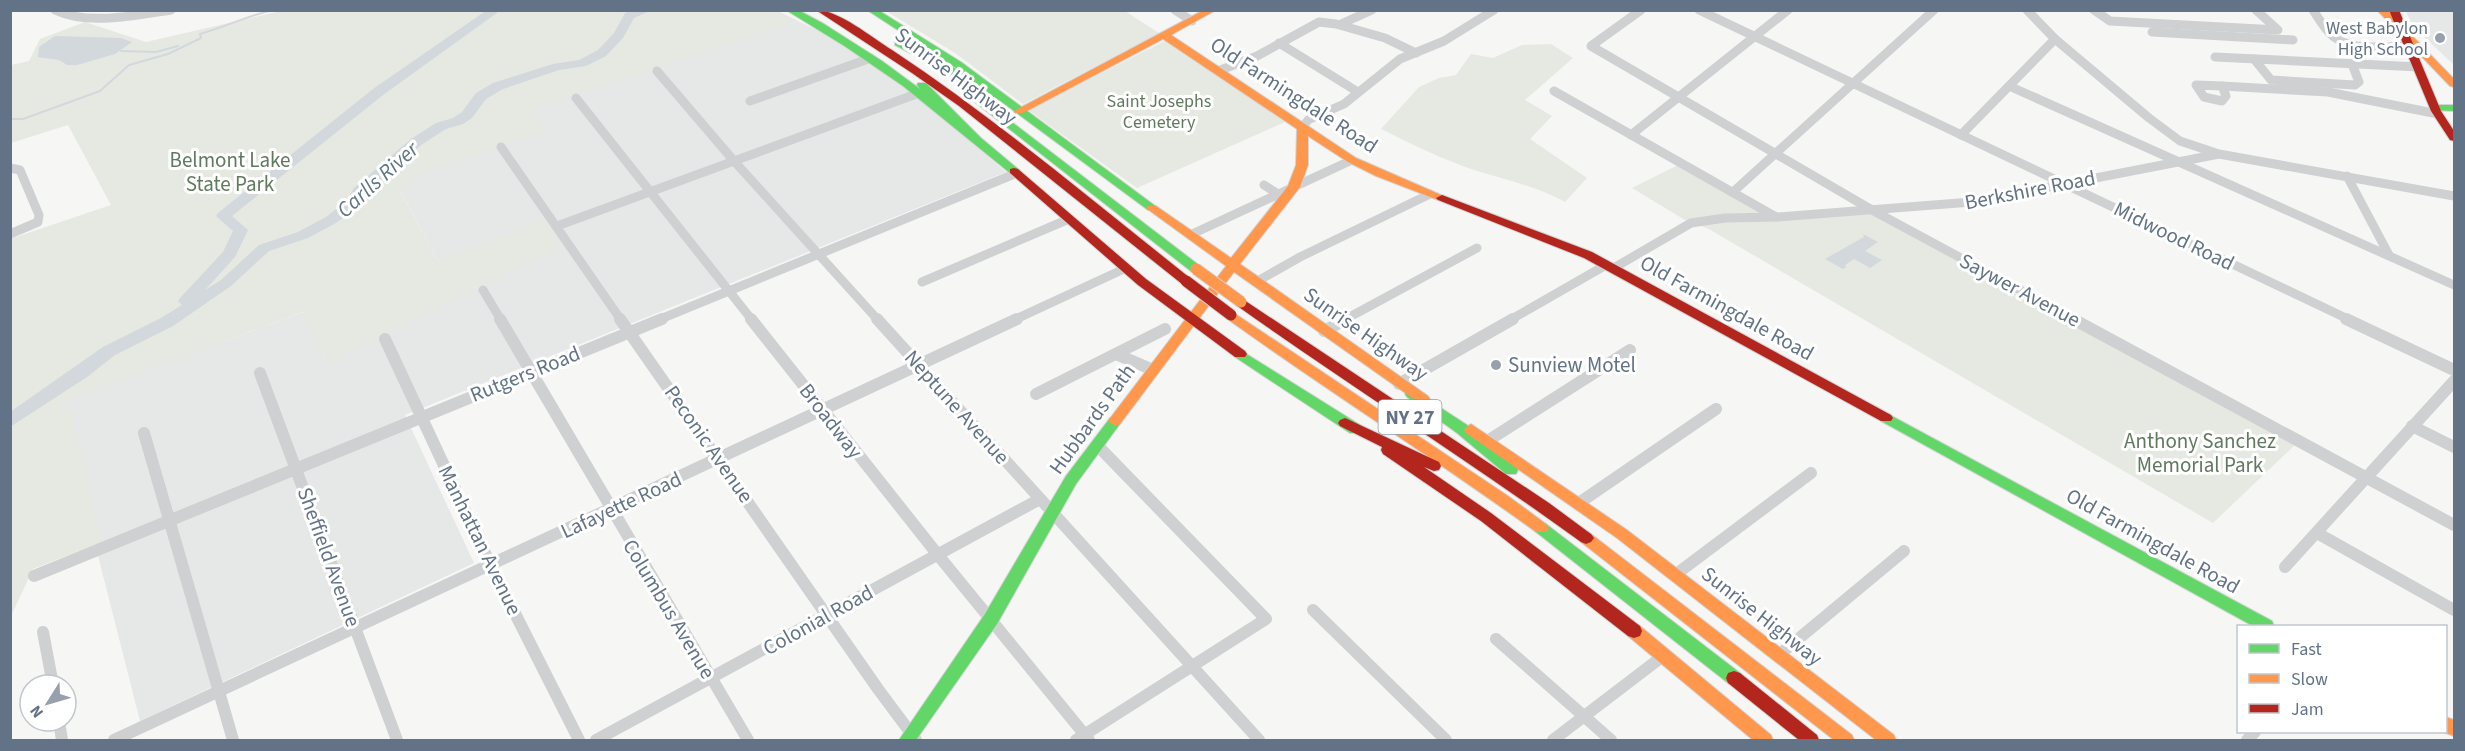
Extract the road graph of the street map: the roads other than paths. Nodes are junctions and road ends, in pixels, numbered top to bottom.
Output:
1 (54, 10) edge
2 (108, 10) edge
3 (171, 10) edge
4 (790, 10) edge
5 (820, 10) edge
6 (843, 10) edge
7 (872, 10) edge
8 (1175, 10) edge
9 (1212, 10) edge
10 (1372, 10) edge
11 (1494, 10) edge
12 (1641, 10) edge
13 (1699, 10) edge
14 (1788, 10) edge
15 (1934, 10) edge
16 (2026, 10) edge
17 (2094, 10) edge
18 (2256, 10) edge
19 (2313, 10) edge
20 (2381, 10) edge
21 (2394, 10) edge
22 (91, 16) junction
23 (1191, 21) junction
24 (1341, 24) junction
25 (2152, 32) dead end
26 (1165, 36) junction
27 (1754, 37) junction
28 (2055, 39) junction
29 (2408, 39) junction
30 (2293, 40) dead end
31 (899, 42) junction
32 (1279, 43) junction
33 (881, 45) junction
34 (1416, 53) junction
35 (2215, 57) dead end
36 (871, 58) junction
37 (2254, 59) junction
38 (2352, 64) junction
39 (2419, 67) junction
40 (657, 71) dead end
41 (1218, 71) junction
42 (2454, 72) edge
43 (1853, 84) junction
44 (2454, 84) edge
45 (2009, 86) junction
46 (2222, 86) dead end
47 (1554, 91) dead end
48 (1358, 92) junction
49 (919, 93) junction
50 (1000, 97) junction
51 (576, 98) dead end
52 (1679, 98) junction
53 (750, 101) dead end
54 (2454, 108) edge
55 (1019, 111) junction
56 (2437, 111) junction
57 (1303, 127) junction
58 (2119, 134) junction
59 (1632, 135) junction
60 (1961, 135) junction
61 (976, 138) junction
62 (2454, 138) edge
63 (2108, 141) dead end
64 (2180, 141) junction
65 (501, 147) dead end
66 (1774, 154) junction
67 (2219, 154) junction
68 (1352, 160) junction
69 (734, 161) junction
70 (2178, 161) junction
71 (10, 168) edge
72 (1017, 172) junction
73 (2347, 176) junction
74 (2064, 183) junction
75 (1264, 185) dead end
76 (1294, 187) junction
77 (650, 192) junction
78 (1733, 192) junction
79 (1278, 194) junction
80 (1430, 194) junction
81 (2454, 196) edge
82 (1873, 211) junction
83 (1777, 217) junction
84 (1069, 219) junction
85 (556, 226) junction
86 (10, 234) edge
87 (1190, 235) junction
88 (1477, 248) dead end
89 (819, 253) junction
90 (2389, 255) junction
91 (1233, 265) junction
92 (1609, 267) junction
93 (1126, 268) junction
94 (922, 282) dead end
95 (1256, 282) junction
96 (2454, 285) edge
97 (483, 290) dead end
98 (730, 290) junction
99 (1191, 319) junction
100 (1165, 329) dead end
101 (631, 331) junction
102 (1324, 331) junction
103 (384, 339) dead end
104 (1630, 350) dead end
105 (1116, 354) junction
106 (920, 366) junction
107 (1153, 370) junction
108 (2454, 370) edge
109 (530, 372) junction
110 (260, 373) dead end
111 (2454, 381) edge
112 (1399, 384) junction
113 (1036, 394) dead end
114 (1413, 394) junction
115 (1716, 409) dead end
116 (822, 411) junction
117 (421, 417) junction
118 (1345, 423) junction
119 (2412, 426) junction
120 (144, 433) dead end
121 (1489, 440) junction
122 (1097, 446) junction
123 (2454, 447) edge
124 (719, 459) junction
125 (296, 468) junction
126 (1811, 472) dead end
127 (2366, 478) junction
128 (1040, 499) junction
129 (1579, 502) junction
130 (611, 510) junction
131 (1052, 513) junction
132 (170, 520) junction
133 (2454, 525) edge
134 (1579, 533) junction
135 (2317, 533) junction
136 (1550, 534) junction
137 (1904, 551) dead end
138 (938, 555) junction
139 (491, 566) junction
140 (2285, 567) dead end
141 (1675, 575) junction
142 (34, 576) dead end
143 (1313, 610) dead end
144 (2454, 610) edge
145 (827, 615) junction
146 (991, 619) junction
147 (2262, 625) edge
148 (354, 629) junction
149 (43, 632) dead end
150 (1496, 639) dead end
151 (1663, 656) junction
152 (1779, 656) junction
153 (1191, 666) junction
154 (51, 673) edge
155 (1730, 675) junction
156 (711, 678) junction
157 (219, 692) junction
158 (1784, 692) junction
159 (1584, 716) junction
160 (912, 738) edge
161 (1083, 739) edge
162 (114, 741) edge
163 (233, 741) edge
164 (397, 741) edge
165 (579, 741) edge
166 (596, 741) edge
167 (748, 741) edge
168 (1259, 741) edge
169 (1446, 741) edge
170 (1553, 741) edge
171 (1611, 741) edge
172 (1765, 741) edge
173 (1798, 741) edge
174 (1811, 741) edge
175 (1846, 741) edge
176 (1857, 741) edge
177 (1888, 741) edge

1 - 22 street
2 - 22 street
3 - 22 street
4 - 36 main road
5 - 33 main road, Sunrise Highway / NY 27
6 - 31 main road, Sunrise Highway / NY 27
7 - 50 main road, Sunrise Highway
8 - 23 street
9 - 23 main road
10 - 24 street
11 - 34 street
12 - 52 street, Saywer Avenue
13 - 27 street, Midwood Road
14 - 27 street
15 - 43 street
16 - 28 street
17 - 18 street
19 - 29 street
20 - 29 main road
21 - 29 main road
23 - 26 main road
24 - 32 street
24 - 34 street
25 - 30 street
26 - 41 main road, Old Farmingdale Road
26 - 55 main road
27 - 43 street, Midwood Road
27 - 52 street
28 - 45 street
28 - 64 street
29 - 39 main road
29 - 42 main road
29 - 44 main road
31 - 50 main road
31 - 134 main road, Sunrise Highway / NY 27, bridge
32 - 41 street
32 - 48 street
33 - 61 main road
33 - 136 main road, Sunrise Highway / NY 27, bridge
34 - 48 street
35 - 37 street
36 - 49 main road
36 - 53 street
37 - 38 street
37 - 38 street
38 - 39 street
39 - 56 main road
40 - 69 street, Neptune Avenue
41 - 57 main road, Old Farmingdale Road
43 - 60 street, Midwood Road
43 - 66 street
45 - 58 street
45 - 60 street
46 - 56 street
47 - 59 street
48 - 57 street
49 - 61 main road
49 - 69 street
50 - 55 main road, Sunrise Highway
51 - 77 street, Broadway
52 - 59 street
52 - 66 street, Saywer Avenue
54 - 56 main road
55 - 87 main road, Sunrise Highway
56 - 62 main road
57 - 68 main road, Old Farmingdale Road
57 - 76 main road, Hubbards Path
58 - 63 street
58 - 70 street
59 - 78 street
60 - 74 street, Midwood Road
61 - 72 main road, Sunrise Highway
64 - 67 street
64 - 70 street
65 - 85 street, Peconic Avenue
66 - 78 street
66 - 82 street, Saywer Avenue
67 - 70 street, Berkshire Road
67 - 73 street, Berkshire Road
68 - 76 street
68 - 80 main road, Old Farmingdale Road
69 - 77 street
69 - 89 street, Neptune Avenue
70 - 74 street, Berkshire Road
70 - 90 street
71 - 86 street
72 - 84 main road, Sunrise Highway
72 - 89 street, Rutgers Road
73 - 81 street, Berkshire Road
73 - 90 street
74 - 82 street, Berkshire Road
74 - 108 street, Midwood Road
75 - 79 street
76 - 79 street
76 - 91 main road, Hubbards Path
77 - 85 street
77 - 98 street, Broadway
78 - 83 street
79 - 87 street
80 - 92 main road, Old Farmingdale Road
80 - 95 street
82 - 83 street, Berkshire Road
82 - 127 street, Saywer Avenue
83 - 92 street, Berkshire Road
84 - 93 main road, Sunrise Highway
84 - 94 street
85 - 101 street, Peconic Avenue
87 - 91 main road, Sunrise Highway
88 - 102 street
89 - 98 street, Rutgers Road
89 - 106 street, Neptune Avenue
90 - 96 street
91 - 95 main road, Sunrise Highway
91 - 99 main road, Hubbards Path
92 - 112 street, Berkshire Road
92 - 147 main road, Old Farmingdale Road
93 - 99 main road, Sunrise Highway
93 - 106 street, Lafayette Road
95 - 102 main road, Sunrise Highway
97 - 109 street, Columbus Avenue
98 - 101 street, Rutgers Road
98 - 116 street, Broadway
99 - 107 main road, Hubbards Path
99 - 118 main road, Sunrise Highway
100 - 105 street
101 - 109 street, Rutgers Road
101 - 124 street, Peconic Avenue
102 - 112 main road, Sunrise Highway
103 - 117 street, Manhattan Avenue
104 - 121 street
105 - 107 street
105 - 113 street
106 - 116 street, Lafayette Road
106 - 128 street, Neptune Avenue
107 - 122 main road, Hubbards Path
109 - 117 street, Rutgers Road
109 - 130 street, Columbus Avenue
110 - 125 street, Sheffield Avenue
111 - 119 street
112 - 114 main road, Sunrise Highway
114 - 121 main road, Sunrise Highway
114 - 134 main road
115 - 129 street
116 - 124 street, Lafayette Road
116 - 138 street, Broadway
117 - 125 street, Rutgers Road
117 - 139 street, Manhattan Avenue
118 - 136 main road
118 - 151 main road, Sunrise Highway
119 - 123 street
119 - 127 street
120 - 132 street
121 - 129 main road, Sunrise Highway
122 - 131 main road, Hubbards Path
122 - 153 street
124 - 130 street, Lafayette Road
124 - 145 street, Peconic Avenue
125 - 132 street, Rutgers Road
125 - 148 street, Sheffield Avenue
126 - 141 street
127 - 133 street, Saywer Avenue
127 - 135 street
128 - 131 street, Neptune Avenue
128 - 138 street, Colonial Road
129 - 141 main road, Sunrise Highway
130 - 139 street, Lafayette Road
130 - 156 street, Columbus Avenue
131 - 146 main road, Hubbards Path
131 - 153 street, Neptune Avenue
132 - 142 street, Rutgers Road
132 - 157 street
134 - 158 main road, Sunrise Highway / NY 27
135 - 140 street
135 - 144 street
136 - 155 main road, Sunrise Highway / NY 27
137 - 152 street
138 - 145 street, Colonial Road
138 - 146 street, Broadway
139 - 148 street, Lafayette Road
139 - 165 street, Manhattan Avenue
141 - 152 main road, Sunrise Highway
143 - 169 street
145 - 156 street, Colonial Road
145 - 160 street, Peconic Avenue
146 - 160 main road, Hubbards Path
146 - 161 street, Broadway
148 - 157 street, Lafayette Road
148 - 164 street, Sheffield Avenue
149 - 154 street
150 - 159 street
151 - 159 street
151 - 172 main road, Sunrise Highway
152 - 177 main road, Sunrise Highway
153 - 161 street
153 - 168 street, Neptune Avenue
155 - 173 main road
155 - 174 main road, Sunrise Highway / NY 27
156 - 166 street, Colonial Road
156 - 167 street, Columbus Avenue
157 - 162 street, Lafayette Road
157 - 163 street
158 - 175 main road, Sunrise Highway / NY 27
158 - 176 main road
159 - 170 street
159 - 171 street

